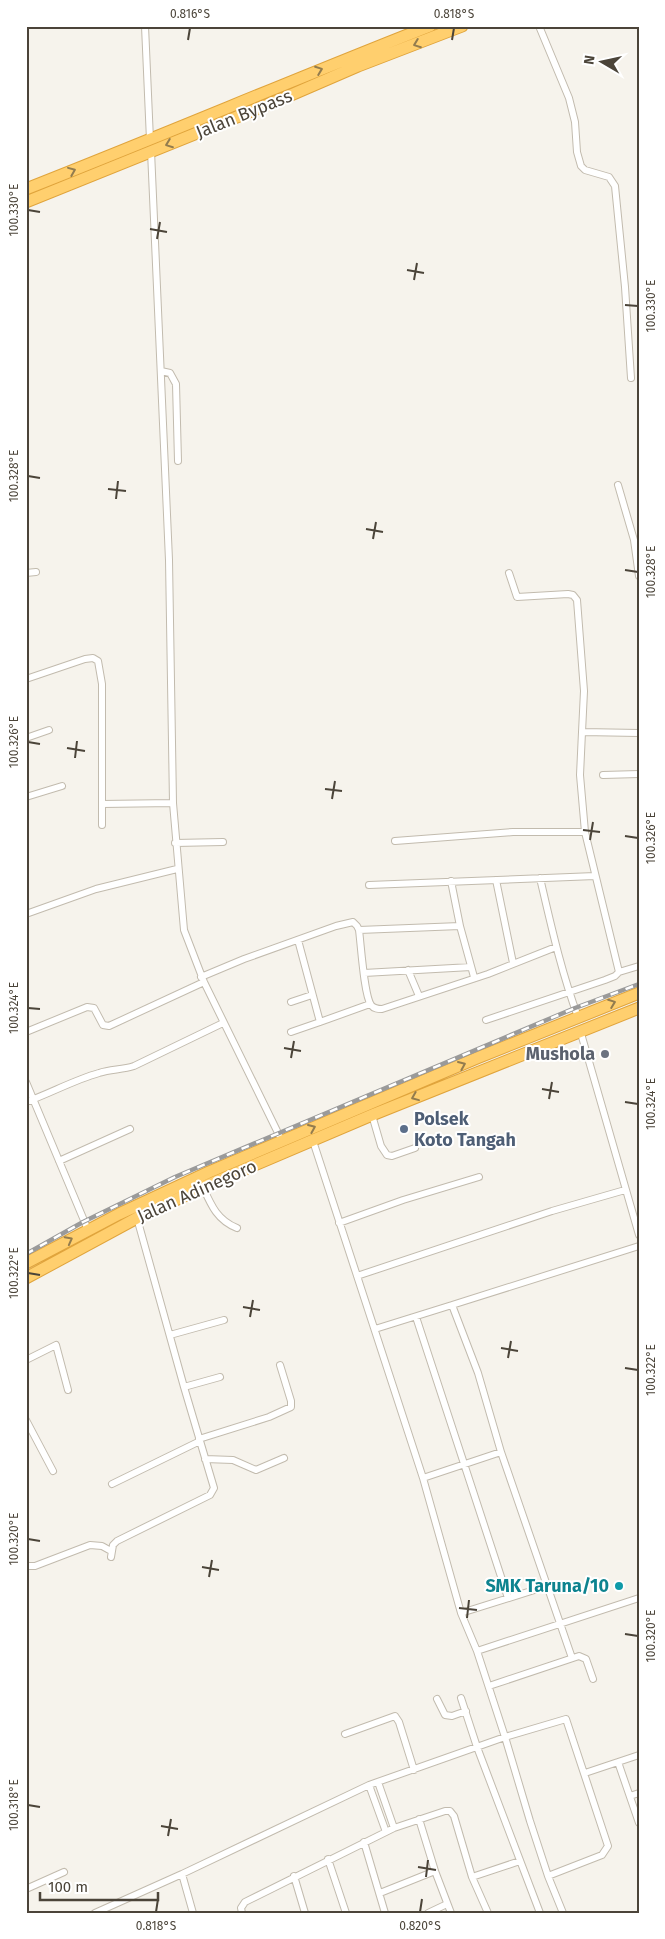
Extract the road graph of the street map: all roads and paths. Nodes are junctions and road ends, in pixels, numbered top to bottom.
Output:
1 (145, 26) edge
2 (430, 26) edge
3 (462, 26) edge
4 (539, 26) edge
5 (448, 29) edge
6 (150, 146) junction
7 (26, 190) edge
8 (26, 202) edge
9 (161, 371) junction
10 (631, 378) dead end
11 (178, 461) dead end
12 (618, 485) dead end
13 (36, 572) dead end
14 (26, 573) edge
15 (509, 573) dead end
16 (639, 576) edge
17 (26, 679) edge
18 (49, 730) dead end
19 (582, 732) junction
20 (639, 733) edge
21 (26, 738) edge
22 (639, 774) edge
23 (602, 775) dead end
24 (62, 786) dead end
25 (26, 797) edge
26 (172, 803) junction
27 (102, 804) junction
28 (102, 825) dead end
29 (585, 832) junction
30 (395, 841) dead end
31 (224, 842) dead end
32 (176, 843) junction
33 (177, 869) junction
34 (595, 876) junction
35 (540, 878) junction
36 (496, 880) junction
37 (451, 882) junction
38 (369, 885) dead end
39 (26, 914) edge
40 (460, 926) junction
41 (359, 930) junction
42 (298, 940) junction
43 (556, 947) junction
44 (514, 963) junction
45 (639, 966) edge
46 (471, 967) junction
47 (408, 970) junction
48 (619, 972) junction
49 (364, 973) junction
50 (474, 977) junction
51 (203, 979) junction
52 (568, 991) junction
53 (639, 993) edge
54 (312, 995) junction
55 (419, 996) junction
56 (291, 1002) dead end
57 (370, 1004) junction
58 (639, 1008) edge
59 (578, 1016) junction
60 (486, 1020) dead end
61 (320, 1022) junction
62 (223, 1023) junction
63 (580, 1030) junction
64 (26, 1032) edge
65 (291, 1032) dead end
66 (26, 1082) edge
67 (30, 1101) edge
68 (372, 1115) junction
69 (130, 1129) dead end
70 (282, 1141) junction
71 (313, 1142) junction
72 (416, 1148) dead end
73 (59, 1161) junction
74 (479, 1177) dead end
75 (203, 1187) junction
76 (625, 1190) junction
77 (137, 1218) junction
78 (340, 1223) junction
79 (237, 1228) dead end
80 (88, 1230) junction
81 (639, 1235) edge
82 (639, 1246) edge
83 (26, 1263) edge
84 (357, 1276) junction
85 (26, 1278) edge
86 (452, 1306) junction
87 (416, 1318) junction
88 (224, 1320) dead end
89 (375, 1329) junction
90 (170, 1335) junction
91 (26, 1360) edge
92 (280, 1365) dead end
93 (220, 1377) dead end
94 (184, 1387) junction
95 (68, 1390) dead end
96 (26, 1420) edge
97 (199, 1440) junction
98 (501, 1452) junction
99 (284, 1458) dead end
100 (205, 1459) junction
101 (464, 1464) junction
102 (53, 1471) dead end
103 (423, 1478) junction
104 (112, 1484) dead end
105 (26, 1566) edge
106 (547, 1586) junction
107 (508, 1598) junction
108 (639, 1598) edge
109 (461, 1613) junction
110 (560, 1622) junction
111 (477, 1651) junction
112 (572, 1658) junction
113 (593, 1679) dead end
114 (489, 1686) junction
115 (461, 1698) dead end
116 (437, 1699) dead end
117 (466, 1711) junction
118 (345, 1734) dead end
119 (505, 1737) junction
120 (478, 1746) junction
121 (639, 1755) edge
122 (618, 1762) junction
123 (414, 1770) junction
124 (584, 1774) junction
125 (378, 1782) junction
126 (369, 1785) junction
127 (639, 1793) edge
128 (630, 1796) junction
129 (419, 1819) junction
130 (639, 1823) edge
131 (394, 1828) junction
132 (386, 1832) junction
133 (364, 1842) junction
134 (328, 1860) junction
135 (520, 1861) junction
136 (435, 1871) junction
137 (64, 1872) dead end
138 (182, 1874) junction
139 (294, 1876) junction
140 (548, 1876) junction
141 (472, 1877) junction
142 (26, 1889) edge
143 (380, 1894) junction
144 (447, 1904) junction
145 (96, 1913) edge
146 (194, 1913) edge
147 (242, 1913) edge
148 (305, 1913) edge
149 (346, 1913) edge
150 (385, 1913) edge
151 (428, 1913) edge
152 (451, 1913) edge
153 (488, 1913) edge
154 (540, 1913) edge
155 (563, 1913) edge

1 - 6 street
6 -> 2 highway, Jalan Bypass
3 - 5 highway, Jalan Bypass
4 - 10 street
5 -> 6 highway, Jalan Bypass
7 -> 6 highway, Jalan Bypass
6 - 8 highway, Jalan Bypass
6 - 9 street
9 - 11 street
9 - 26 street
12 - 16 street
13 - 14 street
15 - 19 street
17 - 27 street
18 - 21 street
19 - 20 street
19 - 29 street
22 - 23 street
24 - 25 street
26 - 27 street
26 - 32 street
27 - 28 street
29 - 30 street
29 - 34 street
31 - 32 street
32 - 33 street
33 - 39 street
33 - 51 street
34 - 35 street
34 - 48 street
35 - 36 street
35 - 43 street
36 - 37 street
36 - 44 street
37 - 38 street
37 - 40 street
40 - 41 street
40 - 46 street
41 - 42 street
41 - 49 street
42 - 51 street
42 - 54 street
43 - 44 street
43 - 52 street
44 - 50 street
45 - 48 street
46 - 47 street
46 - 50 street
47 - 49 street
47 - 55 street
48 - 52 street
49 - 57 street
50 - 55 street
51 - 62 street
51 - 64 street
52 - 59 street
52 - 60 street
59 -> 53 highway
54 - 56 street
54 - 61 street
55 - 57 street
57 - 61 street
58 - 63 highway, Jalan Adinegoro
70 -> 59 highway
61 - 65 street
62 - 67 street
62 - 70 street
63 -> 68 highway, Jalan Adinegoro
63 - 76 street
66 - 67 street
67 - 73 street
68 - 71 highway, Jalan Adinegoro
68 - 72 street
69 - 73 street
70 - 80 highway
71 - 75 highway, Jalan Adinegoro
71 - 78 street
73 - 80 street
74 - 78 street
75 - 77 highway, Jalan Adinegoro
75 - 79 street
76 - 81 street
76 - 84 street
77 - 85 highway, Jalan Adinegoro
77 - 90 street
78 - 84 street
83 -> 80 highway
82 - 86 street
84 - 89 street
86 - 87 street
86 - 98 street
87 - 89 street
87 - 101 street
88 - 90 street
89 - 103 street
90 - 94 street
91 - 95 street
92 - 97 street
93 - 94 street
94 - 97 street
96 - 102 street
97 - 100 street
97 - 104 street
98 - 101 street
98 - 106 street
99 - 100 street
100 - 105 street
101 - 103 street
101 - 107 street
103 - 109 street
106 - 107 street
106 - 110 street
107 - 109 street
108 - 110 street
109 - 111 street
110 - 111 street
110 - 112 street
111 - 114 street
112 - 113 street
112 - 114 street
114 - 119 street
115 - 117 street
116 - 117 street
117 - 120 street
118 - 123 street
119 - 120 street
119 - 124 street
119 - 140 street
120 - 123 street
120 - 135 street
121 - 122 street
122 - 124 street
122 - 128 street
123 - 125 street
124 - 140 street
125 - 126 street
125 - 131 street
126 - 132 street
126 - 138 street
127 - 128 street
128 - 130 street
129 - 131 street
129 - 136 street
129 - 141 street
131 - 132 street
132 - 133 street
133 - 134 street
133 - 143 street
134 - 139 street
134 - 149 street
135 - 141 street
135 - 154 street
136 - 143 street
136 - 144 street
137 - 142 street
138 - 145 street
138 - 146 street
139 - 147 street
139 - 148 street
140 - 155 street
141 - 153 street
143 - 150 street
144 - 151 street
144 - 152 street

